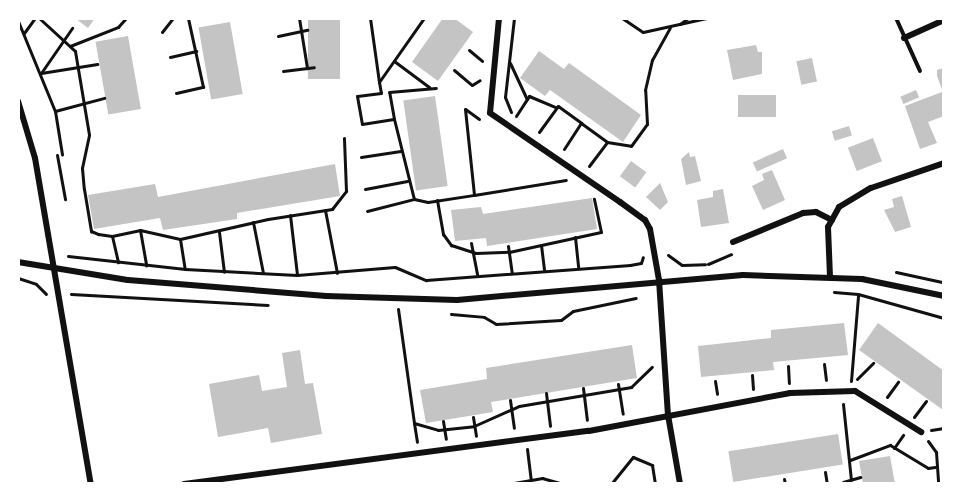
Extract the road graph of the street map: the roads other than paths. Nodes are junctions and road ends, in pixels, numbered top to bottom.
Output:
1 (499, 18) edge
2 (896, 18) edge
3 (944, 20) edge
4 (904, 38) junction
5 (920, 71) dead end
6 (18, 101) edge
7 (944, 163) edge
8 (832, 220) junction
9 (733, 242) dead end
10 (18, 262) edge
11 (53, 267) junction
12 (830, 277) junction
13 (659, 280) junction
14 (944, 296) edge
15 (668, 415) junction
16 (921, 432) road end
17 (91, 484) edge
18 (184, 484) edge
19 (680, 484) edge

1 - 13 street
2 - 4 lane
3 - 4 street
4 - 5 lane
6 - 11 street
7 - 8 street
8 - 9 street
8 - 12 street
10 - 11 street
11 - 13 street
11 - 17 street
12 - 13 street
12 - 14 street
13 - 15 street
15 - 16 street
15 - 18 street
15 - 19 street

